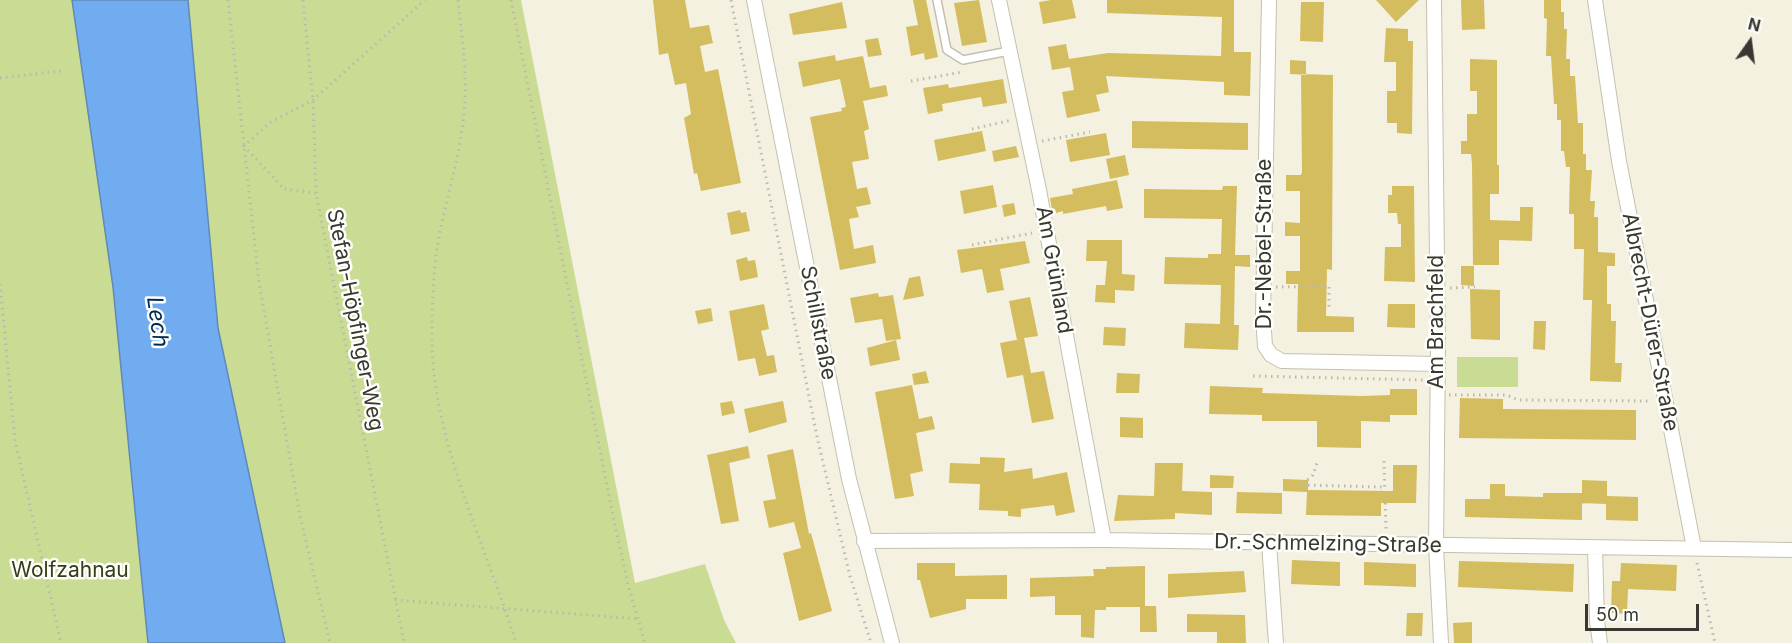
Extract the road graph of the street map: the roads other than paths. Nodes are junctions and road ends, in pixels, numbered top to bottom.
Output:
1 (754, 0) edge
2 (937, 0) edge
3 (999, 0) edge
4 (1269, 0) edge
5 (1434, 0) edge
6 (1595, 0) edge
7 (1009, 51) junction
8 (1438, 364) junction
9 (1104, 540) junction
10 (864, 541) junction
11 (1269, 543) junction
12 (1436, 546) junction
13 (1595, 548) junction
14 (1694, 548) junction
15 (1792, 550) edge
16 (892, 643) edge
17 (1275, 643) edge
18 (1441, 643) edge
19 (1600, 643) edge

1 - 10 street, Schillstraße
2 - 7 lane
3 - 7 street, Am Grünland
4 - 8 street, Dr.-Nebel-Straße
5 - 8 street, Am Brachfeld
6 - 14 street, Albrecht-Dürer-Straße
7 - 9 street, Am Grünland
8 - 12 street, Am Brachfeld
9 - 10 street, Dr.-Schmelzing-Straße
9 - 11 street, Dr.-Schmelzing-Straße
10 - 16 street, Schillstraße
11 - 12 street, Dr.-Schmelzing-Straße
11 - 17 street
12 - 13 street, Dr.-Schmelzing-Straße
12 - 18 street, Am Brachfeld
13 - 14 street, Dr.-Schmelzing-Straße
13 - 19 street
14 - 15 street, Dr.-Schmelzing-Straße

